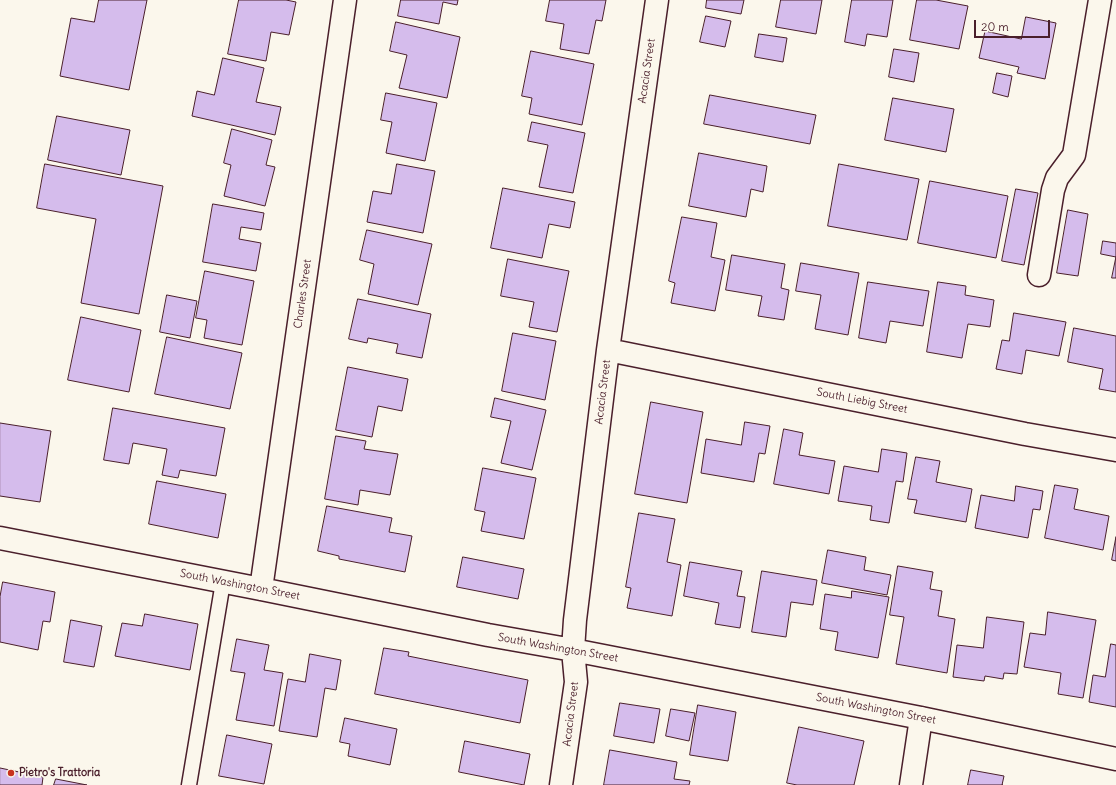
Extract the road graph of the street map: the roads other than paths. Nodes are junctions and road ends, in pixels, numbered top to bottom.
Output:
1 (345, 0) edge
2 (657, 0) edge
3 (1100, 0) edge
4 (1039, 275) dead end
5 (608, 350) junction
6 (1116, 450) edge
7 (0, 538) edge
8 (223, 582) junction
9 (261, 589) junction
10 (573, 650) junction
11 (921, 718) junction
12 (1116, 759) edge
13 (189, 785) edge
14 (561, 785) edge
15 (911, 785) edge

1 - 9 street, Charles Street
2 - 5 street, Acacia Street
3 - 4 street
5 - 6 street, South Liebig Street
5 - 10 street, Acacia Street
7 - 8 street, South Washington Street
8 - 9 street, South Washington Street
8 - 13 lane
9 - 10 street, South Washington Street
10 - 11 street, South Washington Street
10 - 14 street, Acacia Street
11 - 12 street, South Washington Street
11 - 15 street

